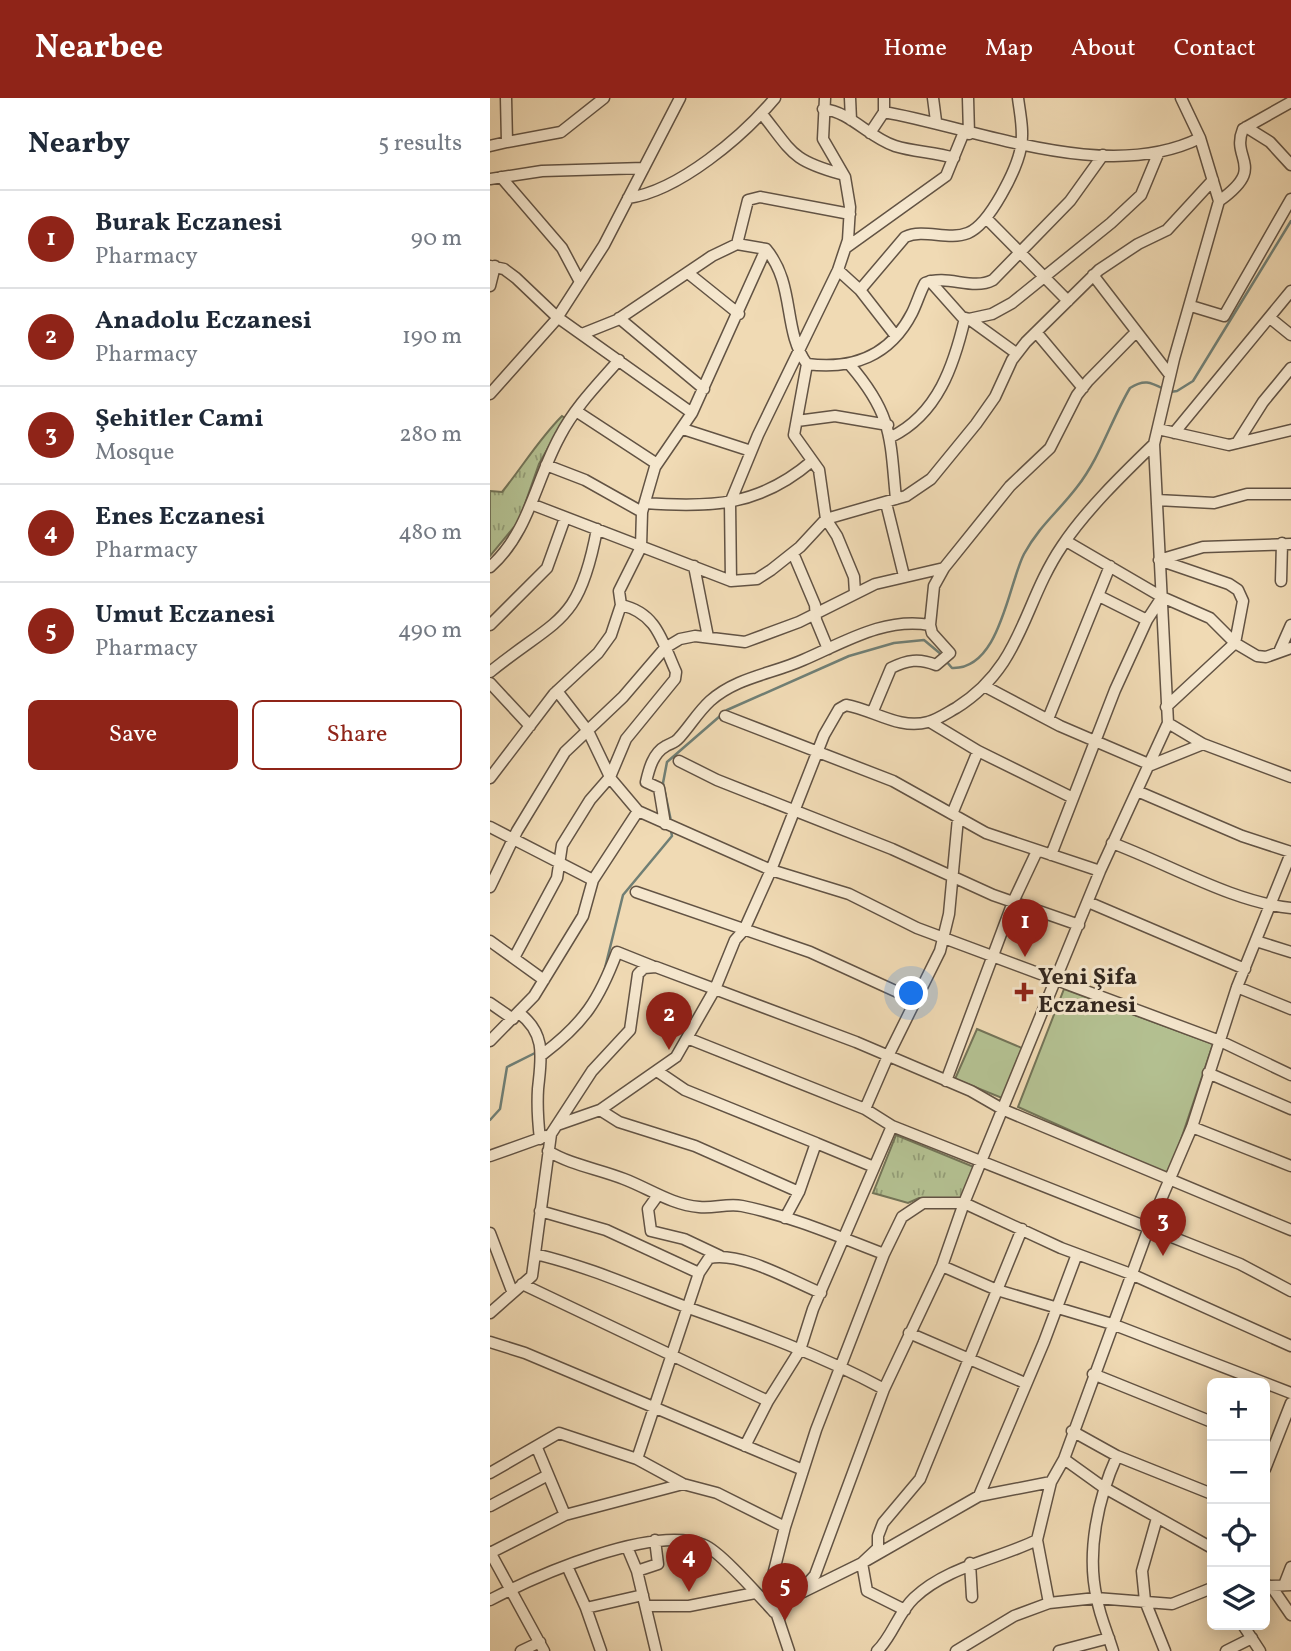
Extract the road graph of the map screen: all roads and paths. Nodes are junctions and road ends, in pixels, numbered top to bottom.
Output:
1 (506, 98) edge
2 (604, 98) edge
3 (680, 98) edge
4 (775, 98) edge
5 (825, 98) edge
6 (850, 98) edge
7 (884, 98) edge
8 (933, 98) edge
9 (968, 98) edge
10 (1018, 98) edge
11 (1181, 98) edge
12 (1291, 102) edge
13 (823, 109) junction
14 (884, 112) junction
15 (762, 114) junction
16 (851, 120) junction
17 (936, 121) junction
18 (1247, 127) junction
19 (870, 133) junction
20 (966, 133) junction
21 (1200, 138) junction
22 (507, 142) junction
23 (1021, 144) junction
24 (490, 146) edge
25 (1158, 154) junction
26 (1103, 155) junction
27 (954, 158) junction
28 (1291, 165) edge
29 (644, 168) junction
30 (843, 175) junction
31 (495, 178) edge
32 (1213, 180) junction
33 (628, 198) junction
34 (1291, 199) edge
35 (1219, 201) junction
36 (849, 214) junction
37 (986, 218) junction
38 (737, 244) junction
39 (846, 247) junction
40 (766, 249) junction
41 (1022, 253) junction
42 (493, 266) edge
43 (838, 270) junction
44 (688, 273) junction
45 (1093, 275) junction
46 (1044, 277) junction
47 (930, 281) junction
48 (580, 282) junction
49 (490, 286) edge
50 (860, 290) junction
51 (1291, 291) edge
52 (1068, 301) junction
53 (1191, 306) junction
54 (739, 314) junction
55 (557, 317) junction
56 (619, 318) junction
57 (967, 318) junction
58 (1269, 318) junction
59 (1037, 332) junction
60 (1136, 332) junction
61 (582, 334) junction
62 (895, 335) junction
63 (1291, 335) edge
64 (798, 351) junction
65 (1016, 354) junction
66 (619, 360) junction
67 (807, 364) junction
68 (850, 366) junction
69 (1291, 368) edge
70 (1169, 380) junction
71 (704, 388) junction
72 (1083, 388) junction
73 (490, 394) edge
74 (576, 411) junction
75 (692, 413) junction
76 (797, 421) junction
77 (888, 425) junction
78 (683, 429) junction
79 (1158, 429) junction
80 (1291, 430) edge
81 (1174, 433) junction
82 (891, 437) junction
83 (1237, 443) junction
84 (1154, 444) junction
85 (751, 451) junction
86 (812, 461) junction
87 (657, 464) junction
88 (546, 465) junction
89 (1291, 494) edge
90 (1157, 500) junction
91 (891, 501) junction
92 (730, 503) junction
93 (531, 504) junction
94 (643, 508) junction
95 (565, 517) junction
96 (827, 519) junction
97 (597, 529) junction
98 (1066, 541) junction
99 (1287, 543) edge
100 (641, 547) junction
101 (793, 553) junction
102 (1160, 560) junction
103 (694, 566) junction
104 (1110, 566) junction
105 (490, 567) edge
106 (944, 568) junction
107 (904, 576) junction
108 (730, 581) junction
109 (1281, 581) dead end
110 (855, 593) junction
111 (1099, 596) junction
112 (1162, 597) junction
113 (621, 605) junction
114 (815, 612) junction
115 (1147, 620) junction
116 (490, 625) edge
117 (930, 625) junction
118 (1291, 625) edge
119 (708, 637) junction
120 (1235, 643) junction
121 (665, 648) junction
122 (1291, 648) edge
123 (828, 649) junction
124 (1279, 652) junction
125 (490, 672) edge
126 (490, 683) edge
127 (986, 687) junction
128 (557, 691) junction
129 (1166, 707) junction
130 (873, 711) junction
131 (725, 716) dead end
132 (1048, 719) junction
133 (930, 722) junction
134 (1168, 723) junction
135 (530, 726) junction
136 (588, 731) junction
137 (1094, 741) junction
138 (1203, 744) junction
139 (978, 751) junction
140 (817, 752) junction
141 (679, 761) dead end
142 (1151, 765) junction
143 (491, 773) edge
144 (610, 777) junction
145 (1291, 777) edge
146 (1137, 791) junction
147 (1071, 797) junction
148 (638, 811) junction
149 (792, 811) junction
150 (955, 816) junction
151 (666, 824) junction
152 (490, 827) edge
153 (512, 841) junction
154 (1112, 844) junction
155 (1037, 851) junction
156 (1291, 852) edge
157 (1051, 855) junction
158 (557, 864) junction
159 (771, 870) junction
160 (1100, 871) junction
161 (952, 876) junction
162 (593, 880) junction
163 (490, 887) edge
164 (636, 892) dead end
165 (1013, 902) junction
166 (1088, 902) junction
167 (1271, 906) junction
168 (1291, 908) edge
169 (1079, 925) junction
170 (744, 930) junction
171 (944, 938) junction
172 (1256, 940) junction
173 (490, 941) edge
174 (1291, 952) edge
175 (994, 957) junction
176 (514, 958) junction
177 (656, 967) junction
178 (1245, 969) junction
179 (1056, 979) junction
180 (544, 980) junction
181 (1237, 987) junction
182 (715, 989) junction
183 (915, 1000) junction
184 (490, 1003) edge
185 (1291, 1009) edge
186 (516, 1016) junction
187 (688, 1038) junction
188 (490, 1041) edge
189 (1220, 1041) junction
190 (543, 1054) junction
191 (888, 1056) junction
192 (657, 1071) junction
193 (1209, 1073) junction
194 (1291, 1075) edge
195 (946, 1081) junction
196 (865, 1109) junction
197 (1291, 1109) edge
198 (600, 1110) junction
199 (1004, 1110) junction
200 (892, 1126) junction
201 (1192, 1127) junction
202 (554, 1129) junction
203 (540, 1139) junction
204 (816, 1143) junction
205 (548, 1151) junction
206 (490, 1156) edge
207 (982, 1162) junction
208 (1291, 1166) edge
209 (874, 1167) junction
210 (1171, 1181) junction
211 (799, 1192) junction
212 (658, 1195) junction
213 (964, 1203) junction
214 (540, 1211) junction
215 (785, 1218) junction
216 (1022, 1229) junction
217 (1148, 1230) junction
218 (1291, 1230) edge
219 (490, 1233) edge
220 (844, 1239) junction
221 (535, 1254) junction
222 (884, 1254) junction
223 (1077, 1254) junction
224 (720, 1256) junction
225 (942, 1266) junction
226 (699, 1273) junction
227 (1132, 1273) junction
228 (522, 1284) junction
229 (997, 1290) junction
230 (512, 1291) junction
231 (1291, 1291) edge
232 (821, 1293) junction
233 (689, 1307) junction
234 (1054, 1307) junction
235 (490, 1313) edge
236 (1112, 1324) junction
237 (909, 1333) junction
238 (490, 1342) edge
239 (1291, 1346) edge
240 (800, 1350) junction
241 (673, 1355) junction
242 (967, 1360) junction
243 (841, 1366) junction
244 (1093, 1374) junction
245 (1025, 1383) junction
246 (884, 1389) junction
247 (1291, 1392) edge
248 (768, 1401) junction
249 (1291, 1403) edge
250 (654, 1409) junction
251 (1207, 1420) edge
252 (1072, 1432) junction
253 (1270, 1443) edge
254 (745, 1446) junction
255 (537, 1448) junction
256 (1117, 1456) junction
257 (637, 1459) junction
258 (1064, 1459) junction
259 (803, 1470) junction
260 (490, 1473) edge
261 (548, 1475) junction
262 (1051, 1482) junction
263 (683, 1484) junction
264 (1103, 1487) junction
265 (1207, 1492) edge
266 (979, 1496) junction
267 (490, 1506) edge
268 (565, 1515) junction
269 (1157, 1518) junction
270 (785, 1527) junction
271 (655, 1540) junction
272 (1037, 1540) junction
273 (1207, 1545) edge
274 (627, 1548) junction
275 (490, 1552) edge
276 (862, 1563) junction
277 (970, 1563) junction
278 (567, 1566) junction
279 (1291, 1567) edge
280 (637, 1571) junction
281 (1288, 1585) edge
282 (1270, 1586) edge
283 (1270, 1589) edge
284 (509, 1590) junction
285 (1207, 1590) edge
286 (755, 1593) junction
287 (797, 1595) junction
288 (972, 1597) dead end
289 (1096, 1598) junction
290 (490, 1600) edge
291 (645, 1600) junction
292 (1145, 1601) junction
293 (1049, 1603) junction
294 (586, 1608) junction
295 (905, 1610) junction
296 (775, 1612) junction
297 (1291, 1615) edge
298 (1246, 1630) edge
299 (1109, 1638) junction
300 (1251, 1638) junction
301 (542, 1646) edge
302 (959, 1650) edge
303 (521, 1651) edge
304 (601, 1651) edge
305 (656, 1651) edge
306 (789, 1651) edge
307 (877, 1651) edge
308 (1059, 1651) edge
309 (1113, 1651) edge
310 (1165, 1651) edge
311 (1226, 1651) edge
312 (1260, 1651) edge

1 - 22 street
2 - 22 street
3 - 29 street
4 - 15 street
5 - 13 street
6 - 16 street
7 - 14 street
8 - 17 street
9 - 20 street
10 - 23 street
11 - 21 street
12 - 18 street
13 - 16 street
13 - 30 street
14 - 17 street
14 - 19 street
15 - 30 street
15 - 33 street
16 - 19 street
17 - 20 street
18 - 28 street
18 - 35 street
19 - 27 street
20 - 23 street
20 - 27 street
21 - 25 street
21 - 32 street
22 - 24 street
23 - 26 street
23 - 37 street
25 - 26 street
25 - 46 street
26 - 41 street
27 - 39 street
29 - 31 street
29 - 33 street
30 - 36 street
31 - 48 street
32 - 35 street
32 - 45 street
33 - 48 street
34 - 53 street
35 - 53 street
36 - 38 street
36 - 39 street
37 - 41 street
37 - 50 street
38 - 40 street
38 - 44 street
39 - 43 street
40 - 54 street
40 - 64 street
41 - 46 street
41 - 47 street
42 - 49 street
42 - 55 street
43 - 50 street
43 - 64 street
44 - 54 street
44 - 56 street
45 - 52 street
45 - 60 street
46 - 52 street
46 - 57 street
47 - 57 street
47 - 62 street
48 - 55 street
50 - 62 street
51 - 58 street
52 - 59 street
53 - 70 street
54 - 71 street
55 - 61 street
55 - 73 street
56 - 61 street
56 - 71 street
57 - 65 street
57 - 82 street
58 - 63 street
58 - 81 street
59 - 65 street
59 - 72 street
60 - 70 street
60 - 72 street
61 - 66 street
62 - 68 street
64 - 67 street
64 - 85 street
65 - 91 street
66 - 74 street
66 - 75 street
67 - 68 street
67 - 76 street
68 - 77 street
69 - 83 street
70 - 79 street
71 - 75 street
72 - 106 street
74 - 87 street
74 - 88 street
75 - 78 street
76 - 77 street
76 - 86 street
77 - 82 street
78 - 85 street
78 - 87 street
79 - 81 street
79 - 84 street
80 - 83 street
81 - 83 street
82 - 91 street
84 - 90 street
84 - 98 street
85 - 92 street
86 - 92 street
86 - 96 street
87 - 94 street
88 - 93 street
88 - 94 street
89 - 90 street
90 - 102 street
91 - 96 street
91 - 107 street
92 - 94 street
92 - 108 street
93 - 95 street
93 - 105 street
94 - 100 street
95 - 97 street
95 - 116 street
96 - 101 street
96 - 110 street
97 - 100 street
97 - 125 street
98 - 104 street
98 - 127 street
99 - 102 street
99 - 109 street
100 - 103 street
100 - 113 street
101 - 108 street
101 - 114 street
102 - 112 street
102 - 120 street
103 - 108 street
103 - 119 street
104 - 111 street
104 - 112 street
106 - 107 street
106 - 117 street
107 - 110 street
110 - 114 street
111 - 115 street
111 - 132 street
112 - 115 street
112 - 120 street
112 - 129 street
113 - 121 street
113 - 128 street
114 - 119 street
114 - 123 street
115 - 137 street
117 - 123 street
117 - 130 street
118 - 124 street
119 - 121 street
120 - 124 street
120 - 129 street
121 - 136 street
121 - 144 street
122 - 124 street
123 - 151 street
126 - 135 street
127 - 132 street
127 - 133 street
128 - 135 street
128 - 136 street
129 - 134 street
130 - 133 street
130 - 140 street
131 - 140 street
132 - 137 street
133 - 139 street
134 - 138 street
134 - 142 street
135 - 143 street
136 - 144 street
136 - 153 street
137 - 142 street
137 - 147 street
138 - 142 street
138 - 145 street
139 - 147 street
139 - 150 street
140 - 149 street
140 - 150 street
141 - 149 street
142 - 146 street
144 - 148 street
144 - 158 street
146 - 154 street
146 - 156 street
147 - 157 street
148 - 151 street
148 - 162 street
149 - 159 street
149 - 161 street
150 - 155 street
150 - 161 street
151 - 159 street
152 - 153 street
153 - 158 street
153 - 163 street
154 - 160 street
154 - 167 street
155 - 157 street
155 - 165 street
156 - 167 street
157 - 160 street
158 - 162 street
158 - 176 street
159 - 170 street
159 - 171 street
160 - 166 street
161 - 165 street
161 - 171 street
162 - 180 street
164 - 170 street
165 - 169 street
165 - 175 street
166 - 169 street
166 - 178 street
167 - 168 street
167 - 172 street
169 - 179 street
170 - 182 street
170 - 183 street
171 - 175 street
171 - 183 street
172 - 174 street
172 - 178 street
173 - 176 street
175 - 179 street
175 - 195 street
176 - 180 street
177 - 182 street
177 - 190 street
177 - 202 street
178 - 181 street
179 - 189 street
179 - 199 street
180 - 186 street
181 - 185 street
181 - 189 street
182 - 187 street
182 - 191 street
183 - 191 street
184 - 186 street
186 - 188 street
186 - 190 street
187 - 192 street
187 - 196 street
189 - 193 street
189 - 194 street
190 - 203 street
191 - 195 street
191 - 196 street
192 - 198 street
192 - 204 street
193 - 197 street
193 - 201 street
195 - 199 street
196 - 200 street
198 - 202 street
198 - 211 street
199 - 207 street
199 - 210 street
200 - 207 street
200 - 209 street
201 - 208 street
201 - 210 street
202 - 203 street
202 - 205 street
203 - 206 street
204 - 209 street
204 - 211 street
205 - 212 street
205 - 214 street
207 - 213 street
207 - 217 street
209 - 220 street
210 - 217 street
210 - 218 street
211 - 215 street
212 - 215 street
212 - 224 street
213 - 216 street
213 - 222 street
213 - 225 street
214 - 221 street
214 - 226 street
215 - 220 street
216 - 223 street
216 - 229 street
217 - 227 street
217 - 231 street
219 - 230 street
220 - 222 street
220 - 232 street
221 - 228 street
221 - 233 street
222 - 243 street
223 - 227 street
223 - 234 street
224 - 226 street
224 - 232 street
225 - 229 street
225 - 237 street
226 - 233 street
227 - 236 street
227 - 239 street
228 - 230 street
228 - 241 street
229 - 234 street
229 - 242 street
230 - 235 street
232 - 240 street
233 - 240 street
233 - 241 street
234 - 236 street
234 - 245 street
236 - 244 street
236 - 247 street
237 - 242 street
237 - 246 street
238 - 250 street
240 - 243 street
240 - 248 street
241 - 248 street
241 - 250 street
242 - 245 street
242 - 276 street
243 - 246 street
243 - 259 street
244 - 251 street
244 - 252 street
245 - 266 street
246 - 287 street
248 - 254 street
249 - 253 street
250 - 254 street
250 - 257 street
252 - 256 street
252 - 258 street
254 - 259 street
255 - 257 street
255 - 260 street
255 - 261 street
256 - 264 street
256 - 265 street
257 - 263 street
258 - 262 street
258 - 264 street
259 - 270 street
261 - 267 street
261 - 268 street
262 - 266 street
262 - 272 street
263 - 268 street
263 - 270 street
264 - 269 street
264 - 289 street
266 - 276 street
268 - 275 street
269 - 273 street
269 - 292 street
270 - 296 street
271 - 274 street
271 - 280 street
271 - 286 street
272 - 277 street
272 - 293 street
274 - 278 street
274 - 280 street
275 - 284 street
276 - 287 street
276 - 295 street
277 - 288 street
277 - 295 street
278 - 284 street
278 - 294 street
279 - 281 street
280 - 291 street
281 - 282 street
283 - 297 street
284 - 290 street
284 - 301 street
285 - 292 street
286 - 291 street
286 - 296 street
287 - 296 street
289 - 292 street
289 - 293 street
289 - 299 street
291 - 294 street
291 - 305 street
292 - 310 street
293 - 302 street
294 - 304 street
295 - 307 street
296 - 306 street
298 - 300 street
299 - 308 street
299 - 309 street
300 - 311 street
300 - 312 street
301 - 303 street

